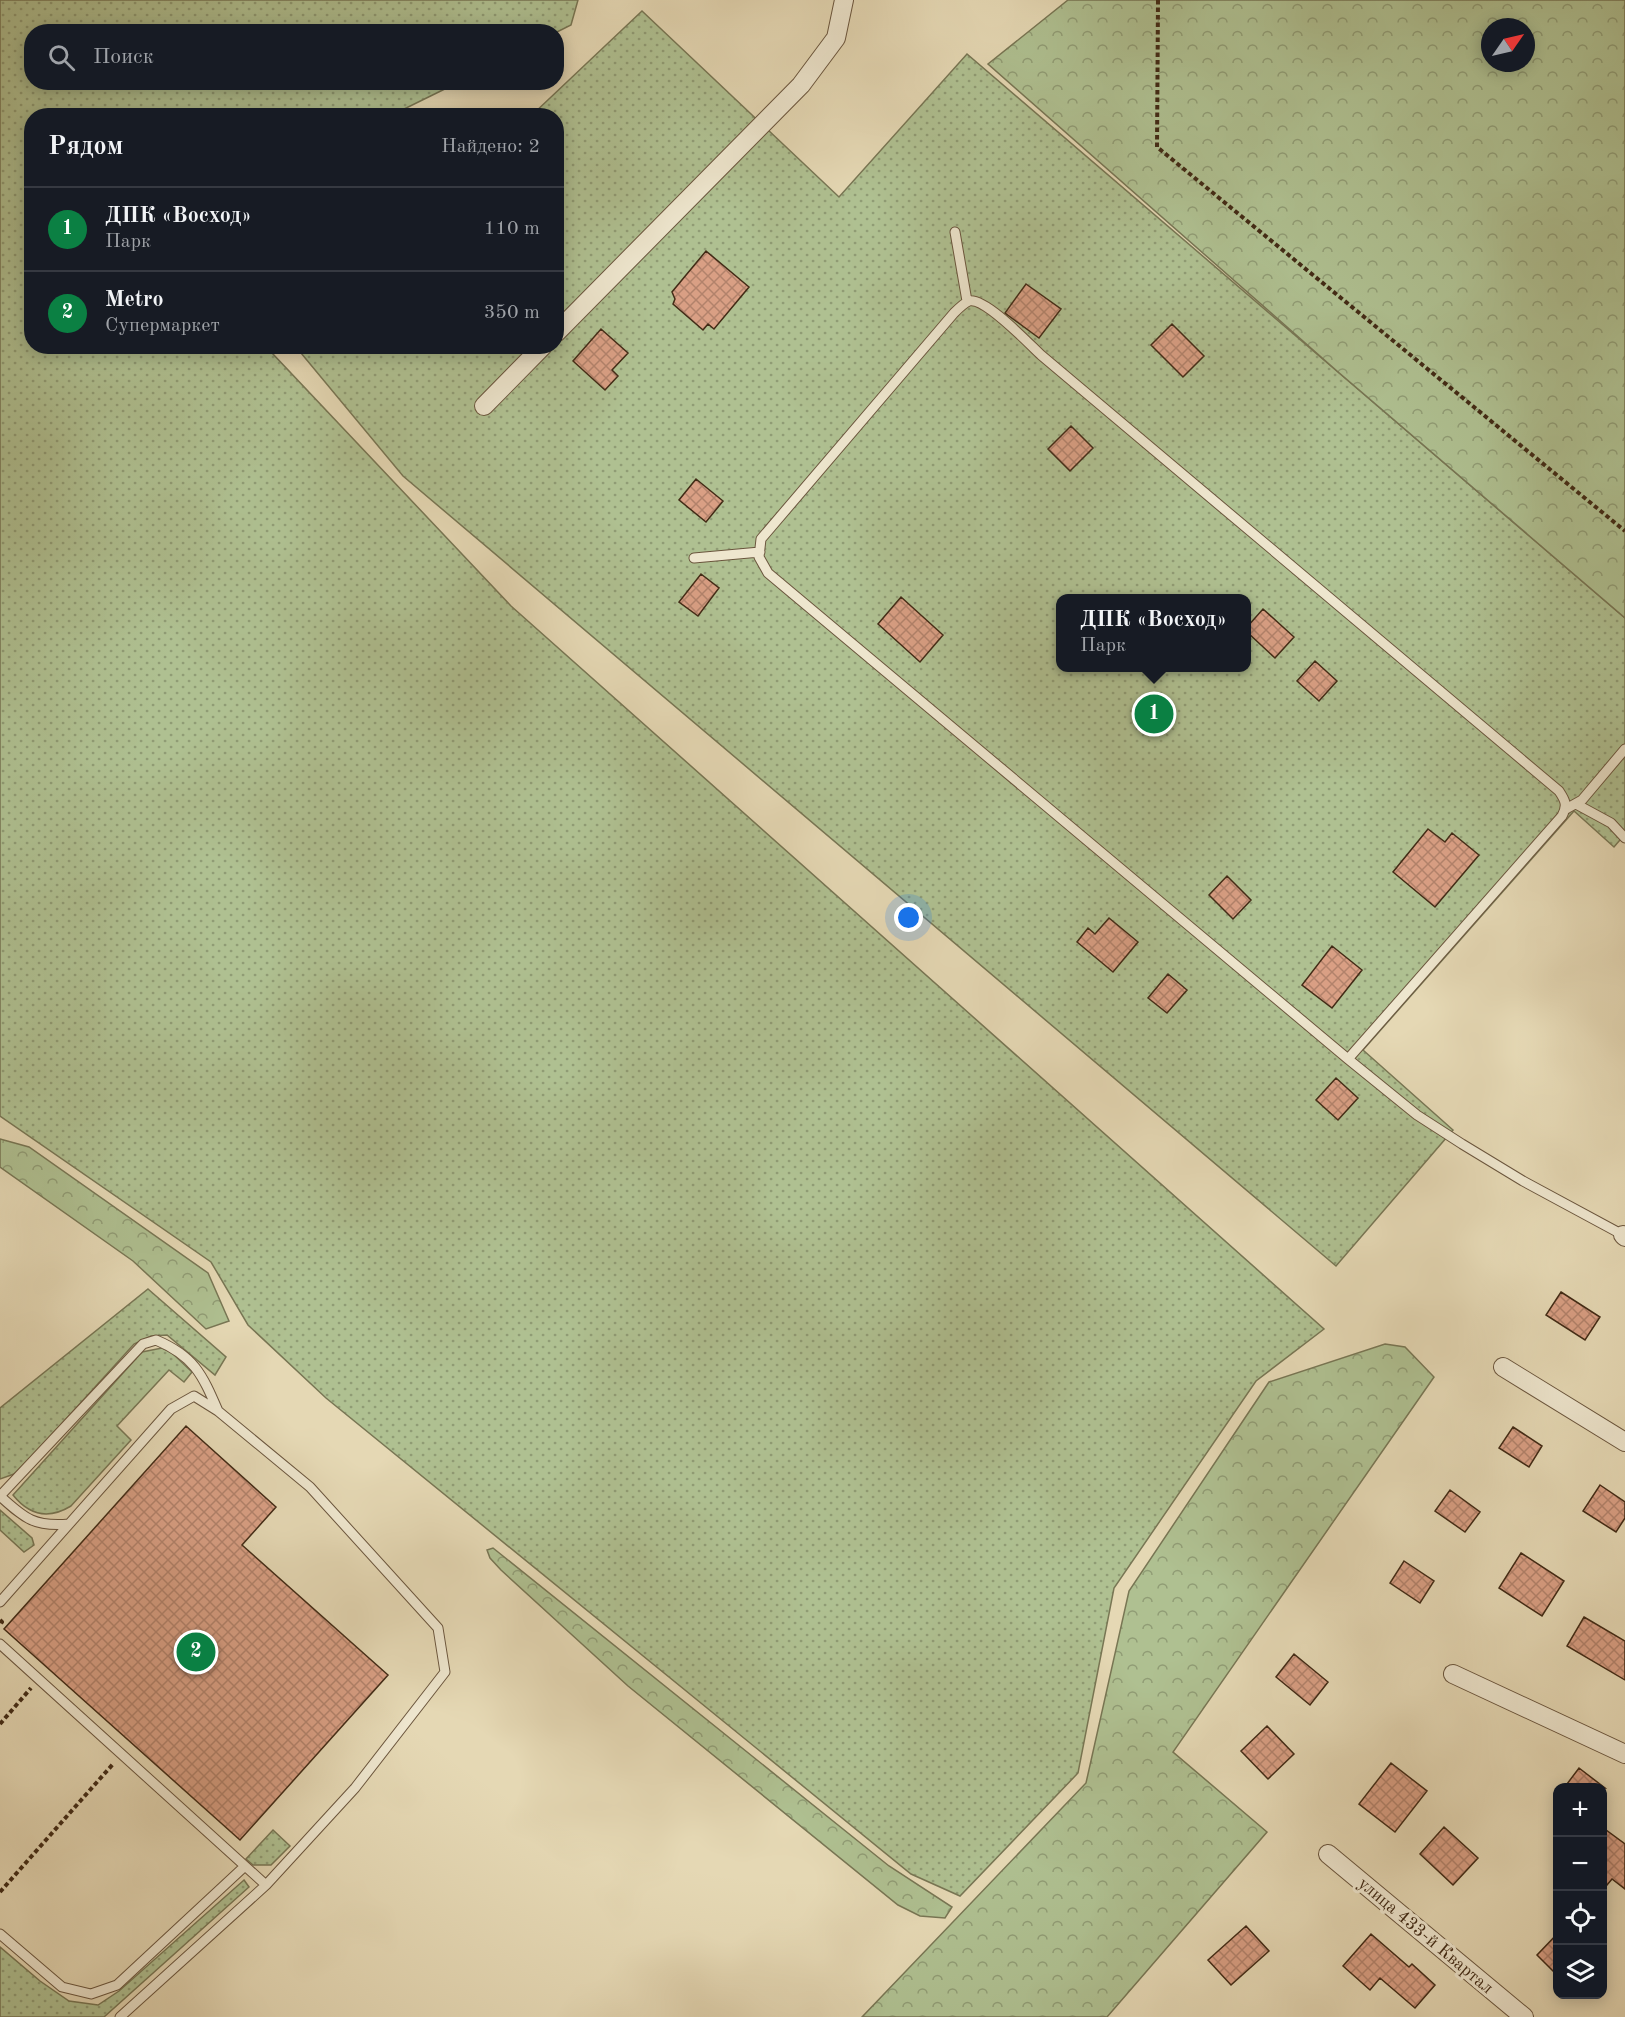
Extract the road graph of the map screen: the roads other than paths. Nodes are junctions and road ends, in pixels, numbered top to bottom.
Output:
1 (844, 0) edge
2 (955, 232) dead end
3 (967, 301) junction
4 (564, 325) edge
5 (535, 354) edge
6 (484, 406) dead end
7 (760, 552) junction
8 (694, 558) dead end
9 (1625, 749) edge
10 (1576, 804) junction
11 (1566, 809) junction
12 (1625, 838) edge
13 (1348, 1059) junction
14 (1624, 1236) edge
15 (1503, 1367) dead end
16 (218, 1411) junction
17 (1625, 1442) edge
18 (0, 1496) edge
19 (69, 1524) junction
20 (0, 1602) edge
21 (0, 1644) edge
22 (1453, 1674) dead end
23 (1625, 1754) edge
24 (1328, 1854) dead end
25 (245, 1866) junction
26 (266, 1885) junction
27 (0, 1934) edge
28 (120, 2017) edge
29 (1524, 2017) edge

1 - 4 street
2 - 3 lane
3 - 7 lane
3 - 11 lane
5 - 6 street
7 - 8 lane
7 - 13 lane
9 - 10 lane
10 - 11 lane
10 - 12 lane
11 - 13 lane
13 - 14 lane
15 - 17 street
16 - 18 lane
16 - 19 lane
16 - 26 lane
18 - 19 lane
19 - 20 lane
21 - 25 lane
22 - 23 street
24 - 29 street, улица 433-й Квартал
25 - 26 lane
25 - 27 lane
26 - 28 lane

